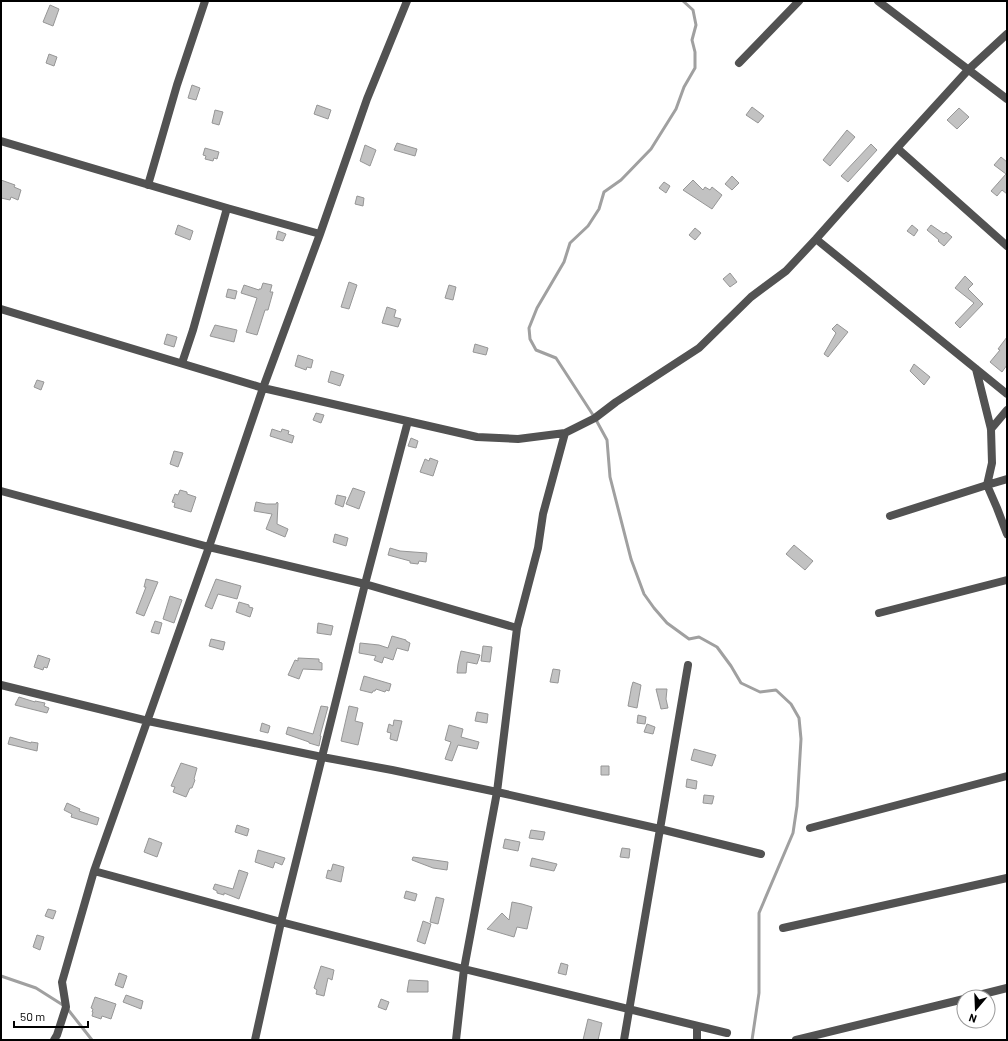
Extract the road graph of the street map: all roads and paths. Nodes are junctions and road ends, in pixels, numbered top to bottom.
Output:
1 (205, 1) edge
2 (407, 1) edge
3 (799, 1) edge
4 (878, 1) edge
5 (1007, 34) edge
6 (739, 63) dead end
7 (969, 69) junction
8 (1007, 99) edge
9 (1, 141) edge
10 (897, 148) junction
11 (148, 185) junction
12 (227, 208) junction
13 (320, 234) junction
14 (816, 239) junction
15 (1007, 246) edge
16 (1, 308) edge
17 (182, 363) junction
18 (976, 369) junction
19 (263, 388) junction
20 (1007, 394) edge
21 (1007, 410) edge
22 (408, 421) junction
23 (991, 429) junction
24 (565, 433) junction
25 (1007, 479) edge
26 (987, 485) junction
27 (1, 491) edge
28 (890, 516) dead end
29 (1007, 534) edge
30 (209, 548) junction
31 (1007, 580) edge
32 (365, 584) junction
33 (879, 613) dead end
34 (517, 628) junction
35 (688, 665) dead end
36 (1, 685) edge
37 (148, 721) junction
38 (322, 756) junction
39 (1007, 776) edge
40 (497, 792) junction
41 (810, 828) dead end
42 (660, 829) junction
43 (761, 854) dead end
44 (94, 871) junction
45 (1007, 878) edge
46 (281, 922) junction
47 (783, 928) dead end
48 (464, 969) junction
49 (1007, 988) edge
50 (996, 991) edge
51 (956, 1001) edge
52 (630, 1009) junction
53 (696, 1026) junction
54 (727, 1033) dead end
55 (54, 1040) edge
56 (255, 1040) edge
57 (456, 1040) edge
58 (624, 1040) edge
59 (697, 1040) edge
60 (796, 1040) edge

1 - 11 street
2 - 13 street
3 - 6 street
4 - 7 street
5 - 7 street
7 - 8 street
7 - 10 street
9 - 11 street
10 - 14 street
10 - 15 street
11 - 12 street
12 - 13 street
12 - 17 street
13 - 19 street
14 - 18 street
14 - 24 street
16 - 17 street
17 - 19 street
18 - 20 street
18 - 23 street
19 - 22 street
19 - 30 street
21 - 23 street
22 - 24 street
22 - 32 street
23 - 26 street
24 - 34 street
25 - 26 street
26 - 28 street
26 - 29 street
27 - 30 street
30 - 32 street
30 - 37 street
31 - 33 street
32 - 34 street
32 - 38 street
34 - 40 street
35 - 42 street
36 - 37 street
37 - 38 street
37 - 44 street
38 - 40 street
38 - 46 street
39 - 41 street
40 - 42 street
40 - 48 street
42 - 43 street
42 - 52 street
44 - 46 street
44 - 55 street
45 - 47 street
46 - 48 street
46 - 56 street
48 - 52 street
48 - 57 street
49 - 50 street
51 - 60 street
52 - 53 street
52 - 58 street
53 - 54 street
53 - 59 street

